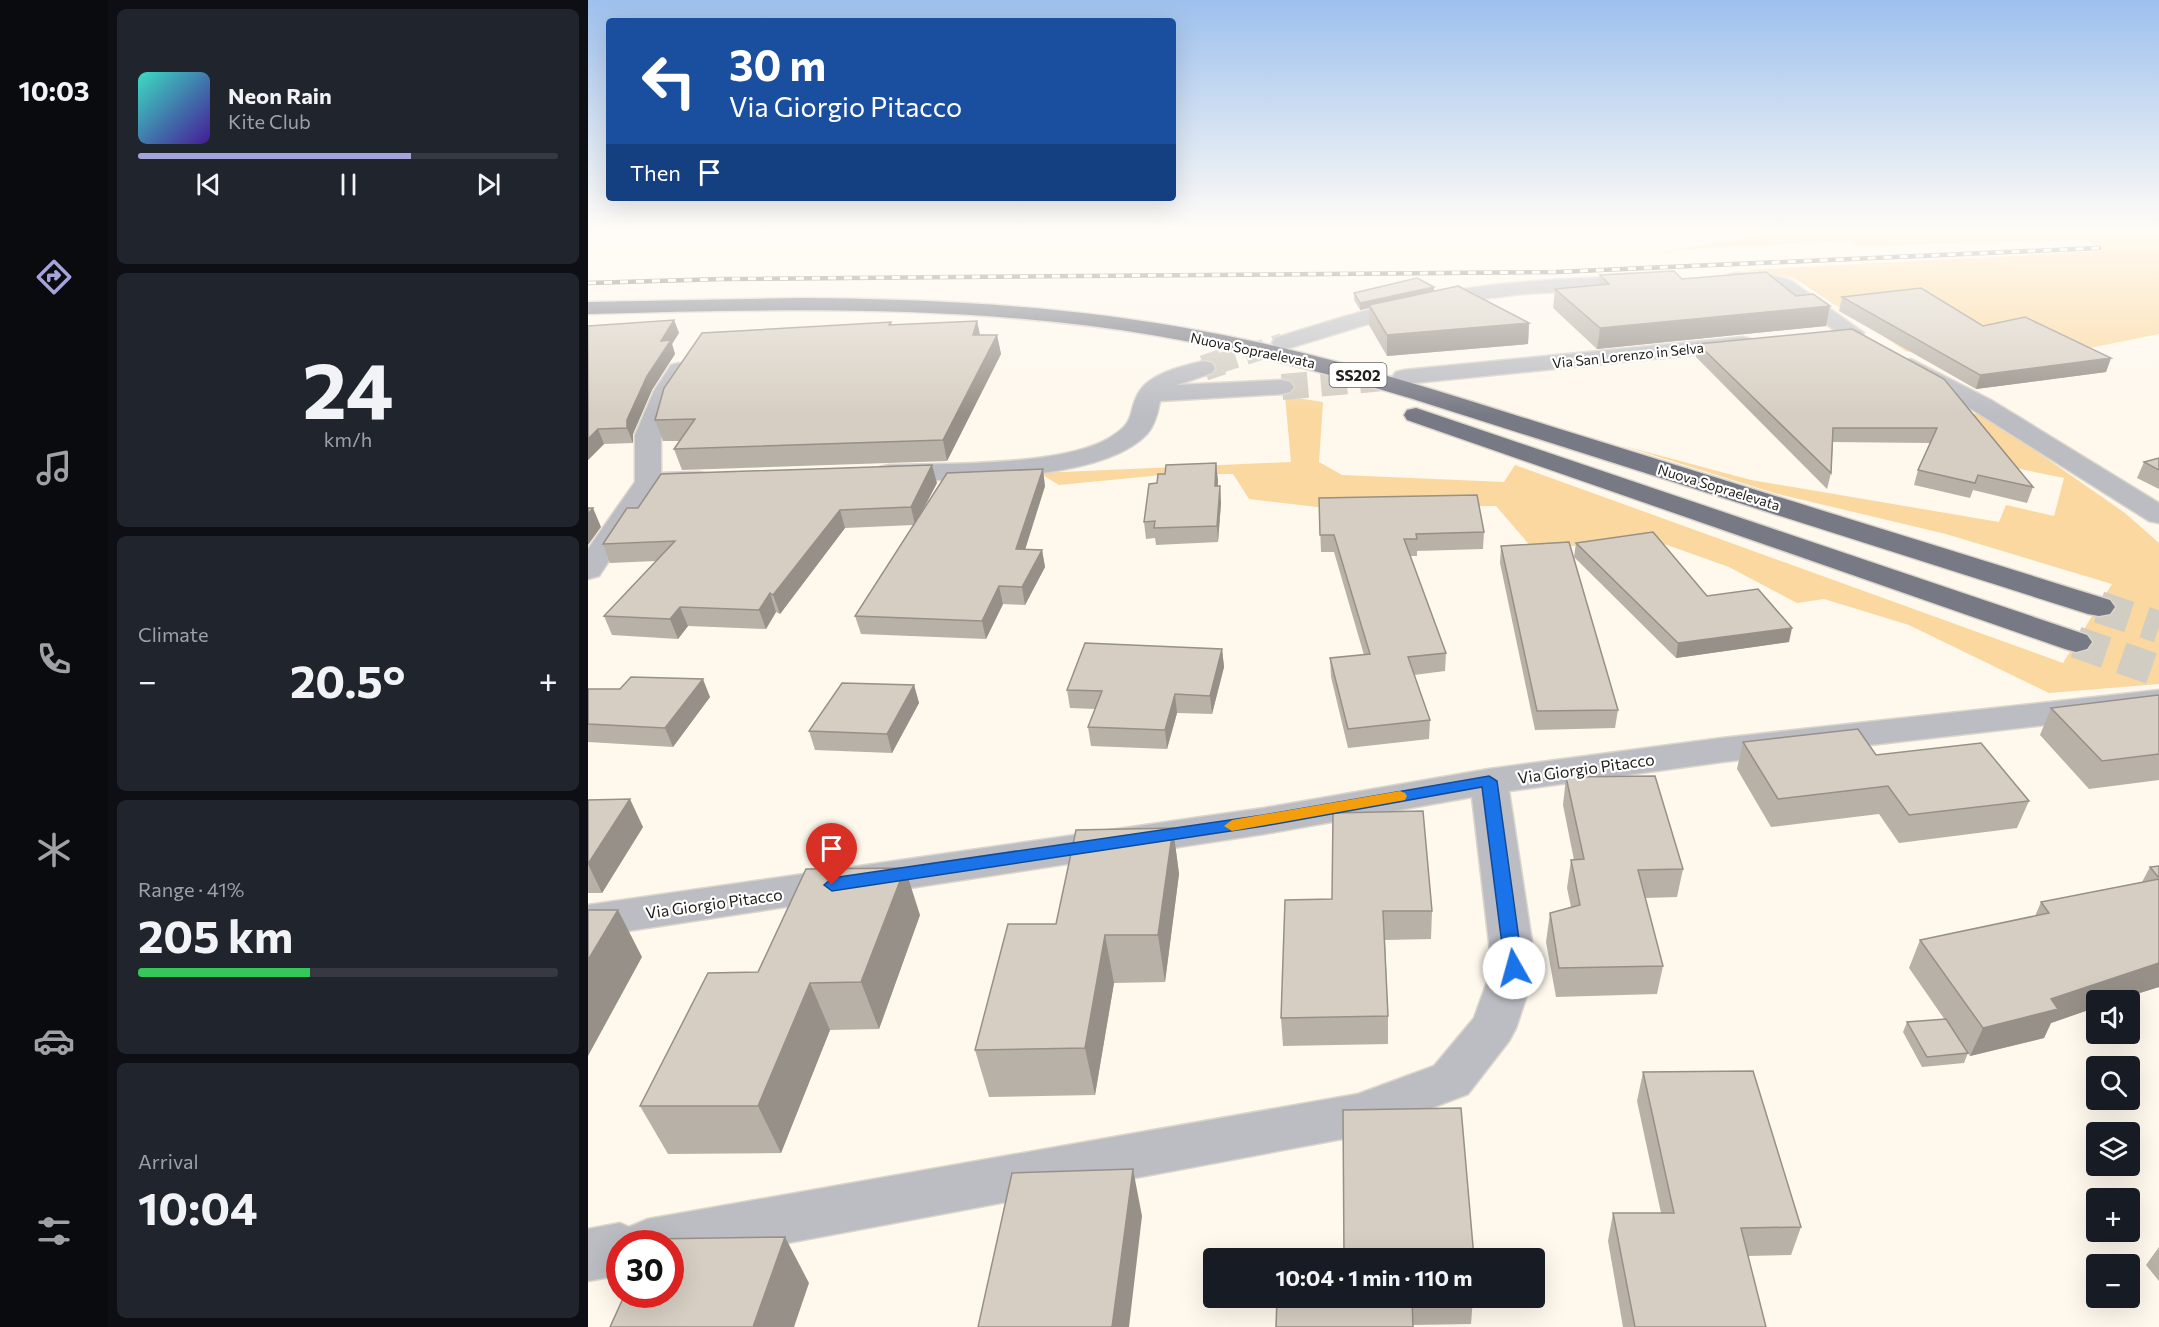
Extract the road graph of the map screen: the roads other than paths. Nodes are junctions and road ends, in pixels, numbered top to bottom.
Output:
1 (1492, 292) edge
2 (1793, 292) edge
3 (588, 308) edge
4 (588, 322) edge
5 (1818, 336) edge
6 (1760, 342) edge
7 (1283, 343) tunnel mouth
8 (1872, 344) junction
9 (693, 350) edge
10 (1204, 368) tunnel mouth
11 (1404, 376) tunnel mouth
12 (1282, 387) tunnel mouth
13 (1150, 394) junction
14 (860, 474) edge
15 (719, 479) edge
16 (648, 482) junction
17 (2159, 514) edge
18 (588, 570) edge
19 (2099, 607) tunnel mouth
20 (2076, 642) tunnel mouth
21 (2159, 701) edge
22 (1489, 781) junction
23 (588, 921) edge
24 (684, 1237) edge
25 (606, 1252) edge
26 (588, 1255) edge

1 - 7 street
2 - 8 street
3 - 19 highway, Nuova Sopraelevata / SS202
4 - 20 highway, Nuova Sopraelevata / SS202
5 - 8 street
6 - 11 street, Via San Lorenzo in Selva
8 - 17 street
9 - 16 street
10 - 13 street
12 - 13 street
13 - 14 street
15 - 16 street
16 - 18 street
21 - 22 street, Via Giorgio Pitacco
22 - 23 street, Via Giorgio Pitacco
22 - 24 street
25 - 26 street

